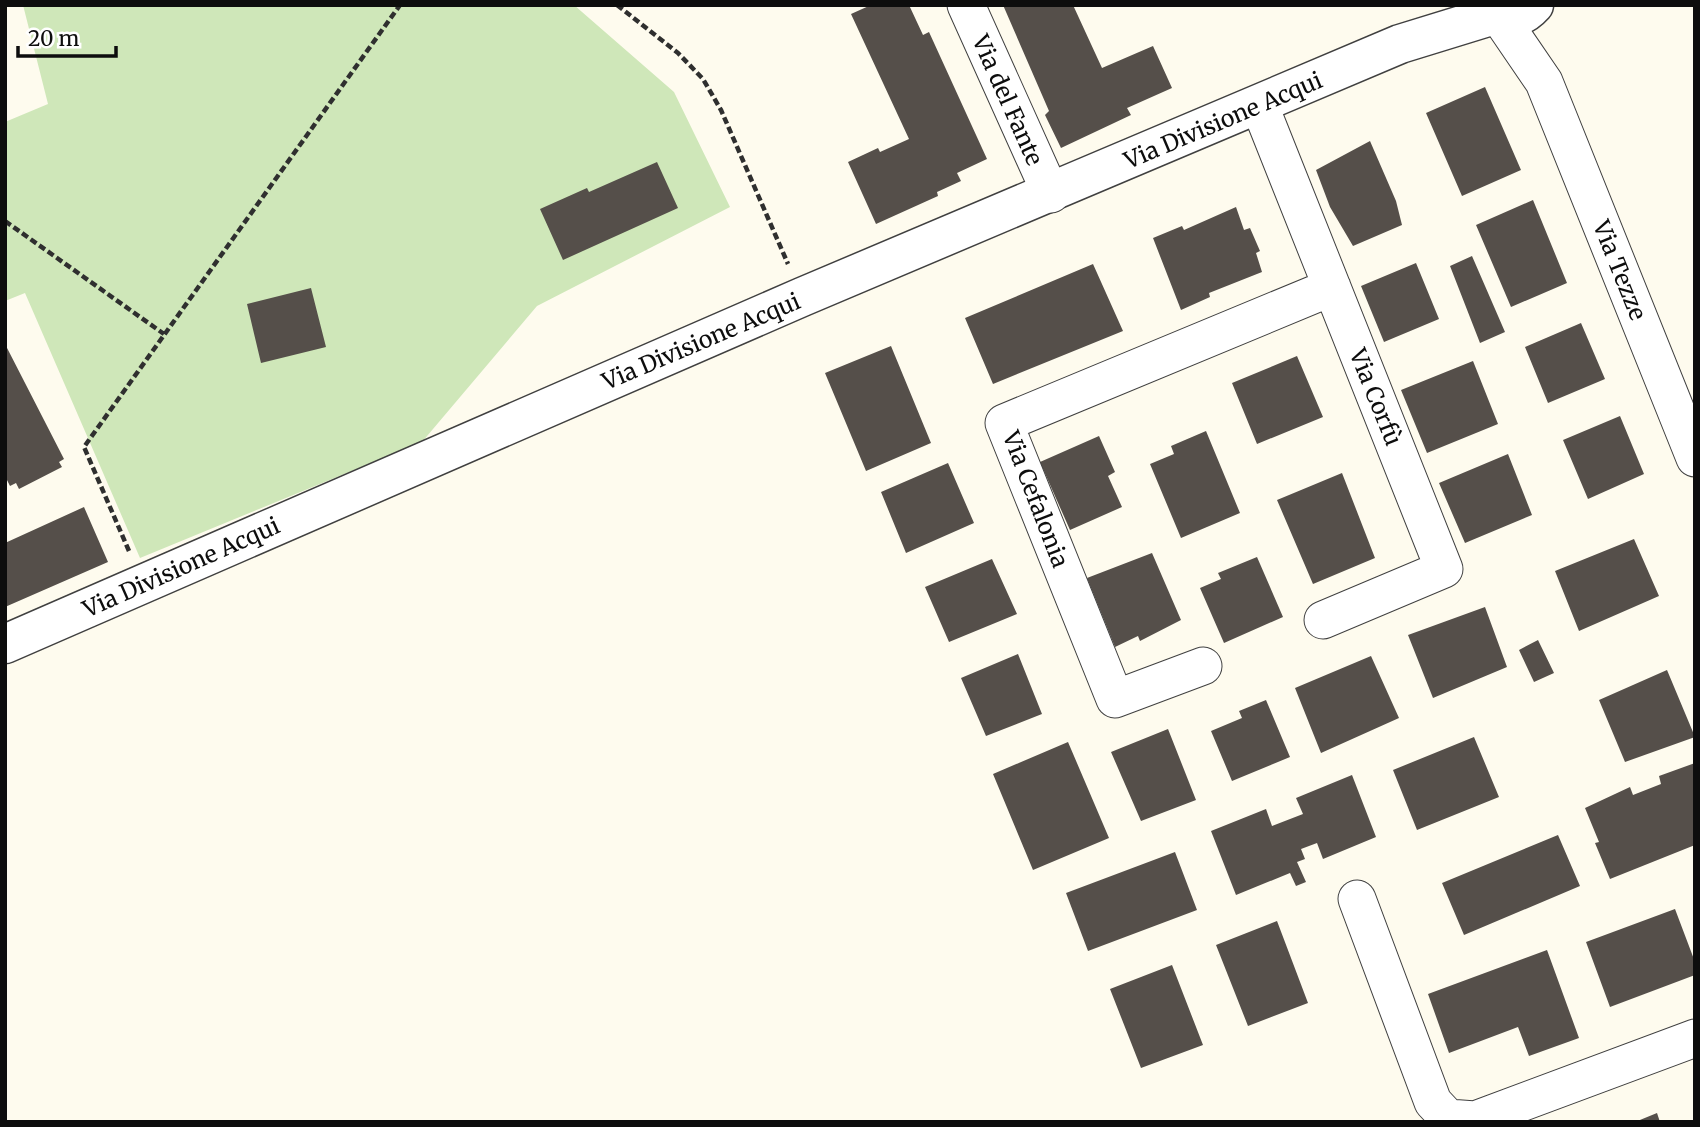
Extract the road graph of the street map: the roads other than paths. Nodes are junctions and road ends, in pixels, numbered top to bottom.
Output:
1 (966, 5) edge
2 (1446, 5) edge
3 (1508, 10) edge
4 (1400, 44) junction
5 (1259, 104) junction
6 (1051, 194) junction
7 (1332, 287) junction
8 (1695, 458) edge
9 (1323, 620) dead end
10 (5, 644) edge
11 (1203, 666) dead end
12 (1357, 899) dead end
13 (1695, 1038) edge

1 - 6 street, Via del Fante
2 - 4 street, Via Divisione Acqui
3 - 4 street, Via Divisione Acqui
3 - 8 street, Via Tezze
4 - 5 street, Via Divisione Acqui
5 - 6 street, Via Divisione Acqui
5 - 7 street, Via Corfù
6 - 10 street, Via Divisione Acqui
7 - 9 street, Via Corfù
7 - 11 street, Via Cefalonia
12 - 13 street

